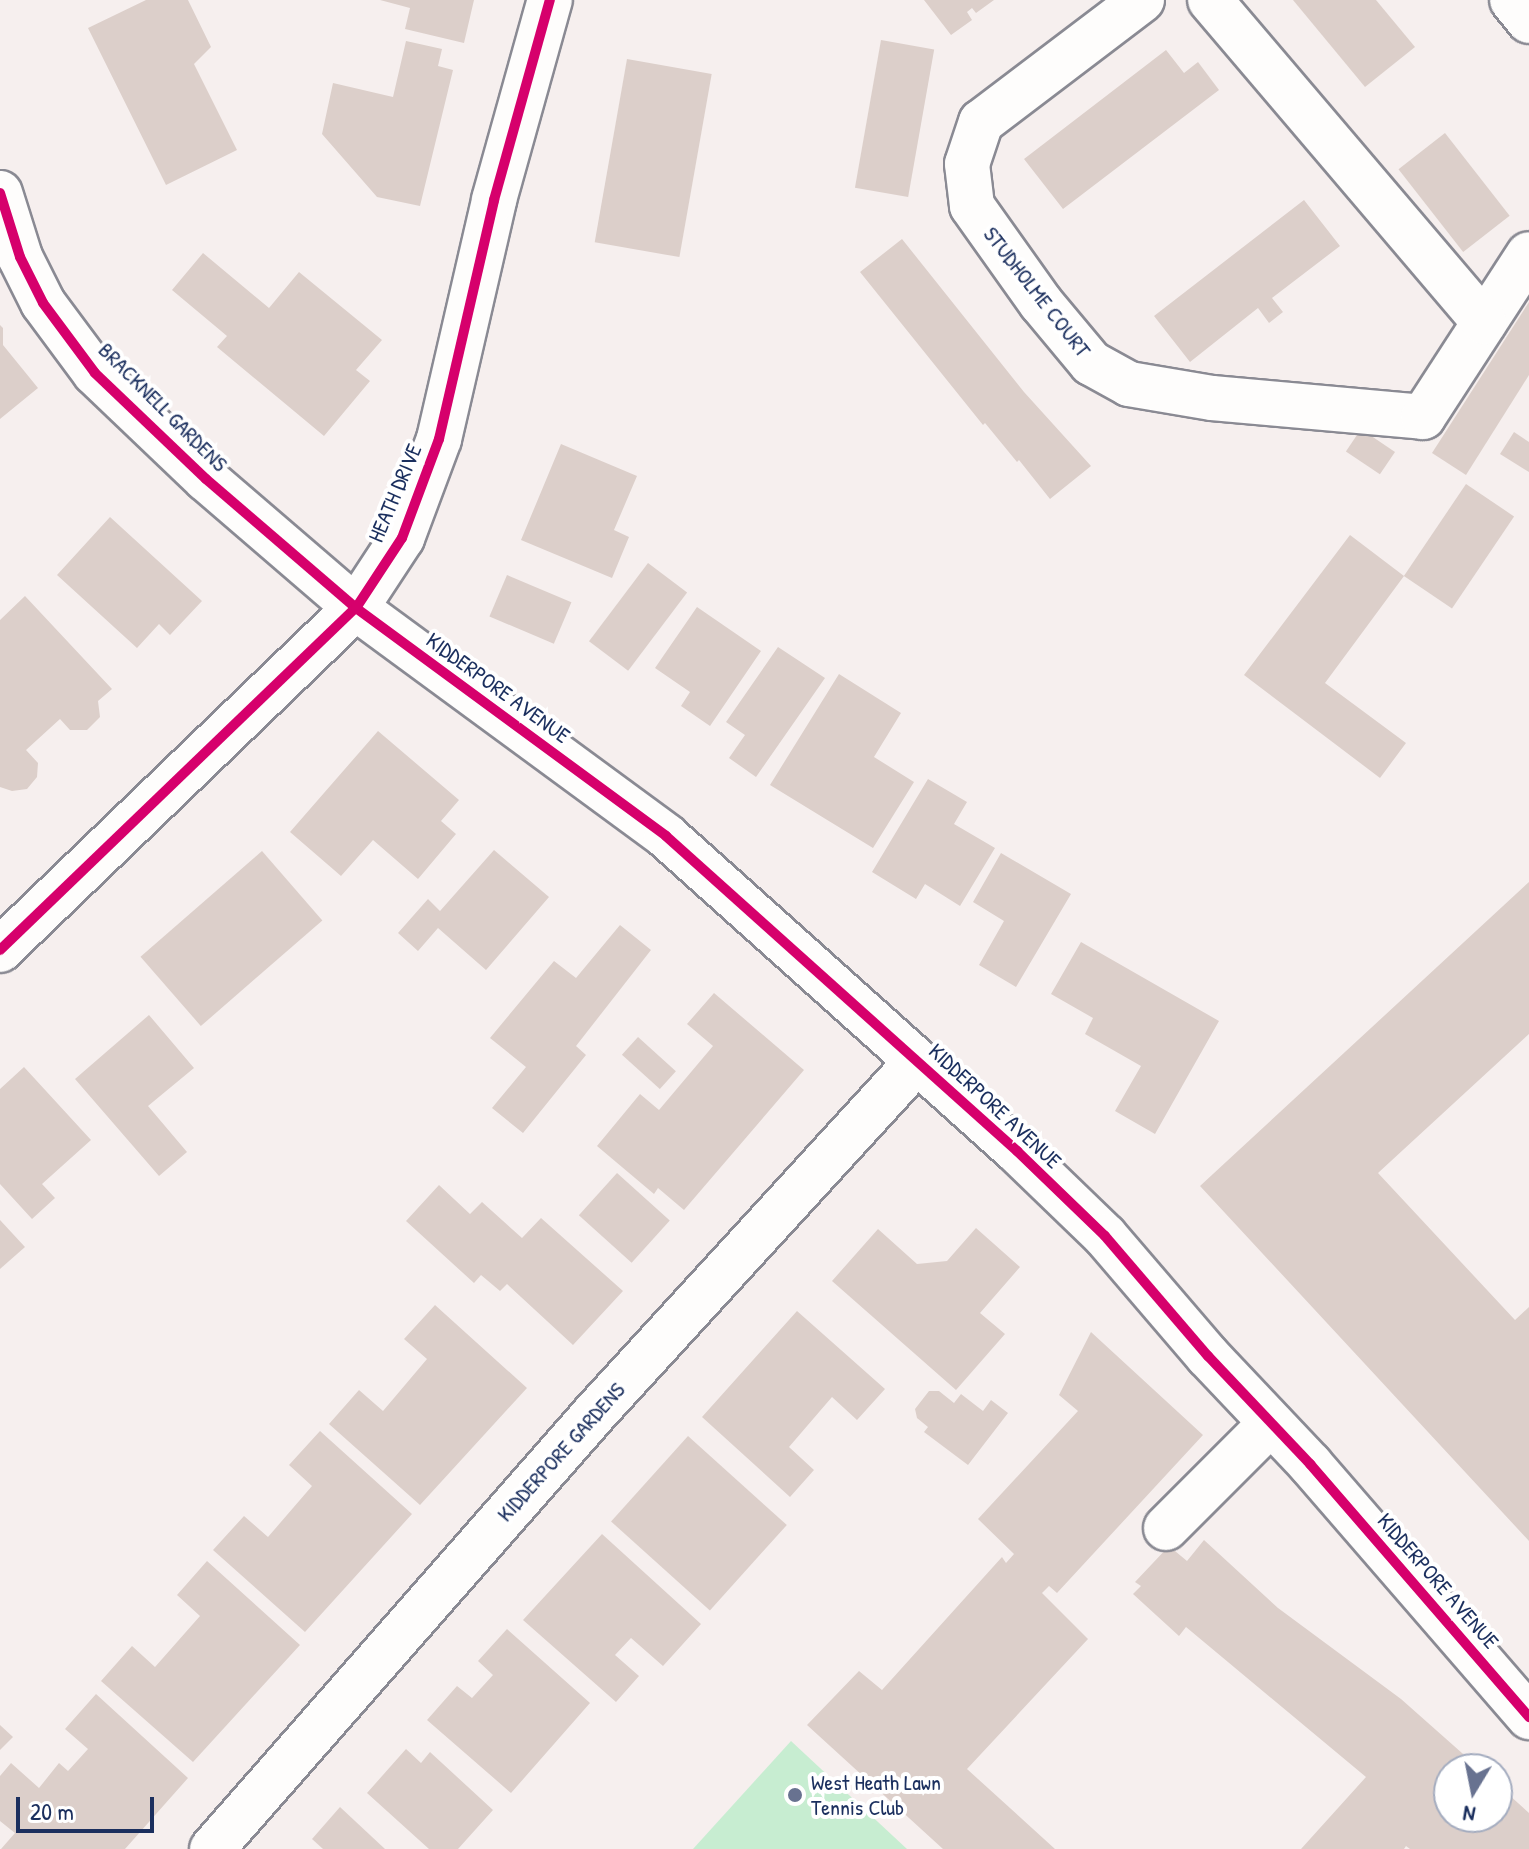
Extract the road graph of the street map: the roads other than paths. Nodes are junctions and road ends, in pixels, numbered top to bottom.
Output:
1 (550, 0) edge
2 (1142, 0) edge
3 (1210, 0) edge
4 (1512, 0) edge
5 (1529, 21) edge
6 (0, 193) edge
7 (1529, 254) edge
8 (1484, 322) junction
9 (356, 608) junction
10 (0, 950) edge
11 (917, 1061) junction
12 (1271, 1423) junction
13 (1166, 1528) dead end
14 (1529, 1717) edge
15 (212, 1849) edge

1 - 9 main road, HEATH DRIVE
2 - 8 main road, STUDHOLME COURT
3 - 8 main road
4 - 5 main road
6 - 9 main road, BRACKNELL GARDENS
7 - 8 main road, STUDHOLME COURT
9 - 10 main road, HEATH DRIVE
9 - 11 main road, KIDDERPORE AVENUE
11 - 12 main road, KIDDERPORE AVENUE
11 - 15 main road, KIDDERPORE GARDENS
12 - 13 main road
12 - 14 main road, KIDDERPORE AVENUE

